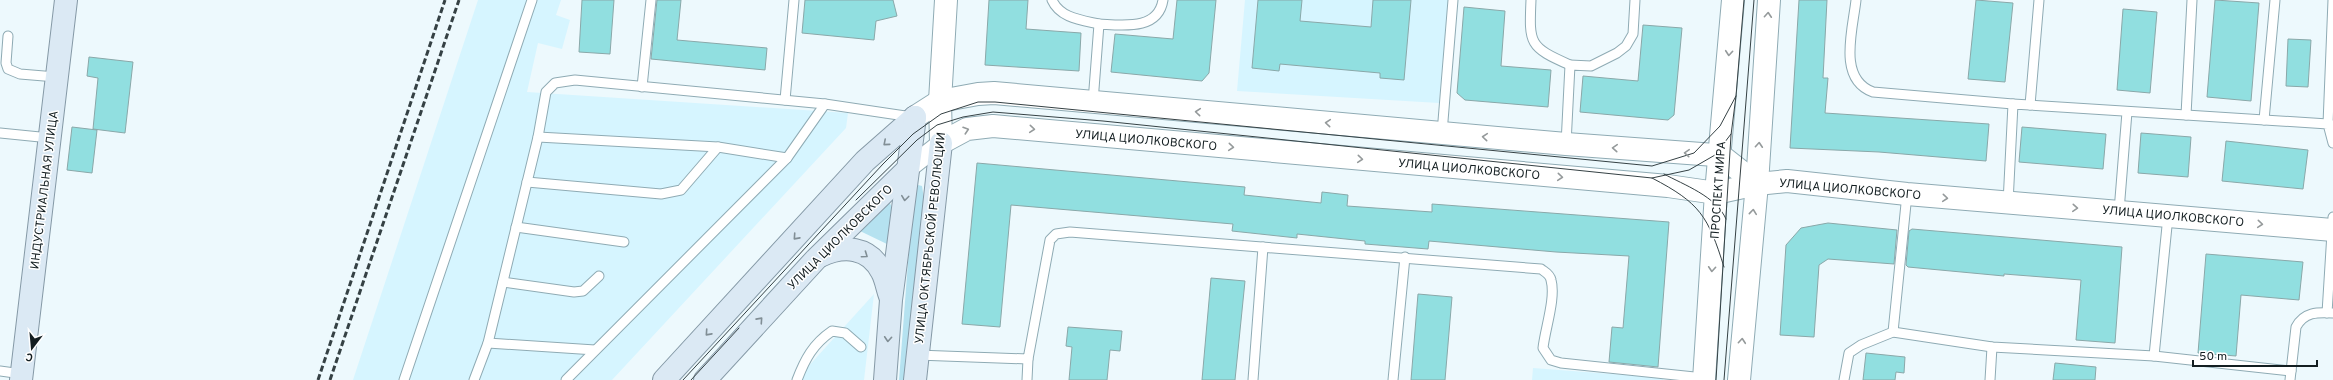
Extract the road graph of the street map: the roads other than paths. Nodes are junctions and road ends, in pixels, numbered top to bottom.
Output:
1 (66, 0) edge
2 (532, 0) edge
3 (651, 0) edge
4 (794, 0) edge
5 (946, 0) edge
6 (1052, 0) edge
7 (1163, 0) edge
8 (1453, 0) edge
9 (1531, 0) edge
10 (1635, 0) edge
11 (1733, 0) edge
12 (1769, 0) edge
13 (1856, 0) edge
14 (2038, 0) edge
15 (2192, 0) edge
16 (2275, 0) edge
17 (2333, 0) edge
18 (1099, 24) junction
19 (8, 36) dead end
20 (1570, 65) junction
21 (56, 77) junction
22 (642, 87) junction
23 (785, 100) junction
24 (940, 101) junction
25 (1093, 102) junction
26 (825, 104) junction
27 (2013, 104) junction
28 (2030, 105) junction
29 (2127, 112) junction
30 (2186, 115) junction
31 (915, 118) junction
32 (2264, 120) junction
33 (2330, 124) edge
34 (0, 133) edge
35 (1442, 133) junction
36 (538, 137) junction
37 (50, 138) junction
38 (941, 143) junction
39 (2333, 143) edge
40 (1566, 144) junction
41 (718, 147) junction
42 (1720, 155) junction
43 (787, 158) junction
44 (908, 169) junction
45 (527, 182) junction
46 (1757, 184) junction
47 (1716, 193) junction
48 (1907, 194) junction
49 (2008, 203) junction
50 (2119, 211) junction
51 (2168, 216) junction
52 (2333, 217) edge
53 (516, 227) junction
54 (2333, 230) edge
55 (624, 242) dead end
56 (1263, 247) junction
57 (1405, 257) junction
58 (816, 259) junction
59 (599, 276) dead end
60 (503, 282) junction
61 (891, 300) junction
62 (2330, 313) edge
63 (1893, 332) junction
64 (488, 343) junction
65 (861, 347) dead end
66 (1992, 347) junction
67 (595, 350) junction
68 (917, 355) junction
69 (2154, 356) junction
70 (1028, 359) junction
71 (0, 371) edge
72 (2290, 375) edge
73 (25, 378) edge
74 (1704, 379) edge
75 (404, 380) edge
76 (474, 380) edge
77 (566, 380) edge
78 (664, 380) edge
79 (705, 380) edge
80 (797, 380) edge
81 (885, 380) edge
82 (915, 380) edge
83 (1027, 380) edge
84 (1253, 380) edge
85 (1393, 380) edge
86 (1739, 380) edge
87 (1844, 380) edge
88 (1990, 380) edge

1 - 21 main road, ИНДУСТРИАЛЬНАЯ УЛИЦА
2 - 75 lane
3 - 22 lane
4 - 23 lane
5 - 24 main road, УЛИЦА ОКТЯБРЬСКОЙ РЕВОЛЮЦИИ
6 - 18 lane
7 - 18 lane
8 - 35 lane
9 - 20 lane
10 - 20 lane
11 -> 42 main road, ПРОСПЕКТ МИРА
46 -> 12 main road
13 - 27 lane
14 - 28 lane
15 - 30 lane
16 - 32 lane
17 - 33 lane
18 - 25 lane
19 - 21 lane
20 - 40 lane
21 - 37 main road, ИНДУСТРИАЛЬНАЯ УЛИЦА
22 - 23 lane
22 - 36 lane
23 - 26 lane
24 - 25 main road
24 - 31 main road
24 - 38 main road, УЛИЦА ОКТЯБРЬСКОЙ РЕВОЛЮЦИИ
35 -> 25 main road
26 - 31 lane
26 - 43 lane
27 - 28 lane
27 - 49 lane
28 - 29 lane
29 - 30 lane
29 - 50 lane
30 - 32 lane
31 - 44 main road
31 -> 78 main road
32 - 33 lane
33 - 39 lane
34 - 37 lane
40 -> 35 main road
36 - 41 lane
36 - 45 lane
37 - 73 main road, ИНДУСТРИАЛЬНАЯ УЛИЦА
38 - 44 street, УЛИЦА ЦИОЛКОВСКОГО
38 -> 47 main road, УЛИЦА ЦИОЛКОВСКОГО
38 - 68 main road, УЛИЦА ОКТЯБРЬСКОЙ РЕВОЛЮЦИИ
42 -> 40 main road
41 - 43 lane
41 - 45 lane
42 - 46 main road
42 - 47 main road, ПРОСПЕКТ МИРА
43 - 67 lane
44 - 58 main road, УЛИЦА ЦИОЛКОВСКОГО
44 -> 61 main road
45 - 53 lane
46 - 47 main road, УЛИЦА ЦИОЛКОВСКОГО
46 - 48 main road, УЛИЦА ЦИОЛКОВСКОГО
86 -> 46 main road
47 -> 74 main road, ПРОСПЕКТ МИРА
48 -> 49 main road, УЛИЦА ЦИОЛКОВСКОГО
48 - 63 lane
49 -> 50 main road, УЛИЦА ЦИОЛКОВСКОГО
50 - 51 main road, УЛИЦА ЦИОЛКОВСКОГО
51 -> 54 main road, УЛИЦА ЦИОЛКОВСКОГО
51 - 69 lane
52 - 54 lane
53 - 55 lane
53 - 60 lane
54 - 62 lane
56 - 57 lane
56 - 70 lane
56 - 84 lane
57 - 74 lane
57 - 85 lane
58 -> 61 main road
79 -> 58 main road, УЛИЦА ЦИОЛКОВСКОГО
59 - 60 lane
60 - 64 lane
61 -> 81 main road
62 - 72 lane
63 - 66 lane
63 - 87 lane
64 - 67 lane
64 - 76 lane
65 - 80 lane
66 - 69 lane
66 - 88 lane
67 - 77 lane
68 - 70 lane
68 - 82 main road, УЛИЦА ОКТЯБРЬСКОЙ РЕВОЛЮЦИИ
69 - 72 lane
70 - 83 lane
71 - 73 lane

